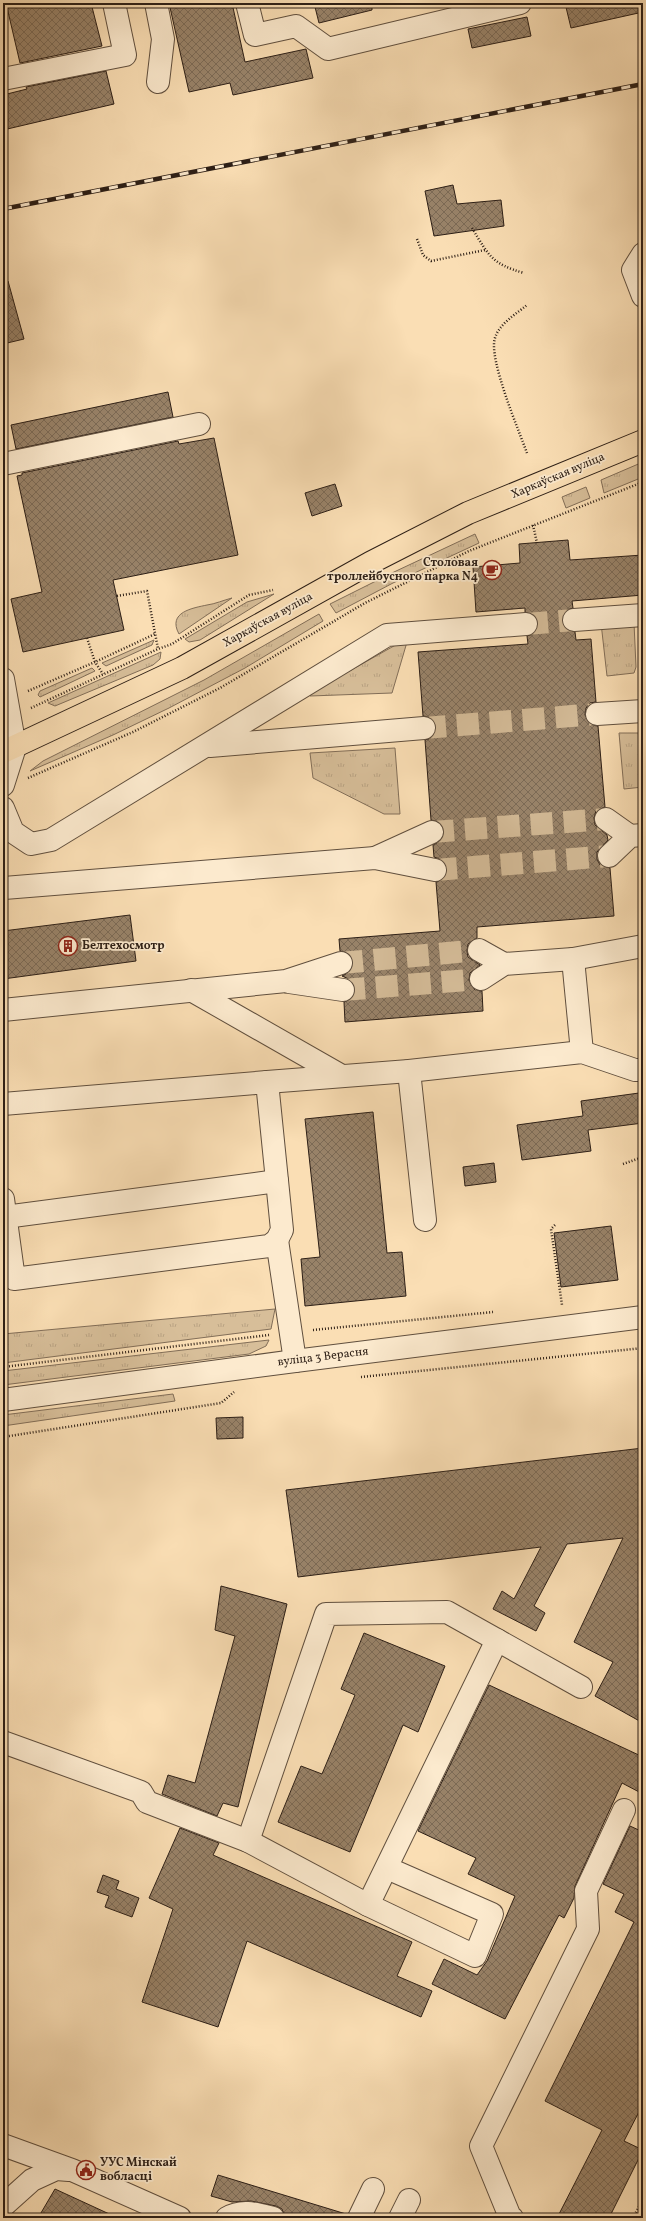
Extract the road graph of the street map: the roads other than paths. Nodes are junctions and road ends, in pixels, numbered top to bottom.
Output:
1 (114, 3) edge
2 (156, 3) edge
3 (247, 3) edge
4 (520, 3) edge
5 (3, 79) edge
6 (158, 82) dead end
7 (643, 254) edge
8 (643, 296) edge
9 (198, 424) dead end
10 (643, 441) edge
11 (3, 464) edge
12 (643, 615) edge
13 (574, 620) tunnel mouth
14 (526, 624) tunnel mouth
15 (3, 679) edge
16 (643, 711) edge
17 (597, 714) tunnel mouth
18 (424, 728) tunnel mouth
19 (205, 746) junction
20 (9, 749) edge
21 (3, 785) edge
22 (3, 808) edge
23 (606, 819) tunnel mouth
24 (432, 832) tunnel mouth
25 (637, 836) edge
26 (609, 856) tunnel mouth
27 (375, 858) junction
28 (435, 870) tunnel mouth
29 (3, 887) edge
30 (643, 946) edge
31 (478, 950) tunnel mouth
32 (573, 959) junction
33 (341, 963) tunnel mouth
34 (504, 964) junction
35 (481, 979) tunnel mouth
36 (286, 981) junction
37 (190, 990) junction
38 (343, 990) tunnel mouth
39 (3, 1010) edge
40 (582, 1052) junction
41 (643, 1070) edge
42 (409, 1071) junction
43 (340, 1075) junction
44 (267, 1082) junction
45 (3, 1104) edge
46 (277, 1181) junction
47 (4, 1208) edge
48 (425, 1220) dead end
49 (277, 1240) junction
50 (643, 1317) edge
51 (295, 1361) junction
52 (3, 1400) edge
53 (497, 1640) junction
54 (581, 1687) dead end
55 (3, 1742) edge
56 (624, 1810) dead end
57 (248, 1841) junction
58 (387, 1868) junction
59 (368, 1905) junction
60 (3, 2145) edge
61 (72, 2170) junction
62 (373, 2189) dead end
63 (3, 2206) edge
64 (180, 2218) edge
65 (227, 2218) edge
66 (273, 2218) edge
67 (359, 2218) edge
68 (512, 2218) edge

1 - 5 street
2 - 6 street
3 - 4 street
7 - 8 street
9 - 11 street
10 - 20 main road, Харкаўская вуліца
12 - 13 street
14 - 19 street
15 - 20 street
16 - 17 street
18 - 19 street
19 - 22 street
20 - 21 street
23 - 25 street
24 - 27 street
25 - 26 street
27 - 28 street
27 - 29 street
30 - 32 street
31 - 34 street
32 - 34 street
32 - 40 street
33 - 36 street
34 - 35 street
36 - 37 street
36 - 38 street
37 - 39 street
37 - 43 street
40 - 41 street
40 - 42 street
42 - 43 street
42 - 48 street
43 - 44 street
44 - 45 street
44 - 46 street
46 - 47 street
46 - 49 street
47 - 49 street
49 - 51 street
50 - 51 street, вуліца 3 Верасня
51 - 52 street, вуліца 3 Верасня
53 - 54 street
53 - 57 street
53 - 58 street
55 - 57 street
56 - 68 street
57 - 59 street
58 - 59 street
58 - 59 street
60 - 61 street
61 - 63 street
61 - 64 street
62 - 67 street
65 - 66 street

